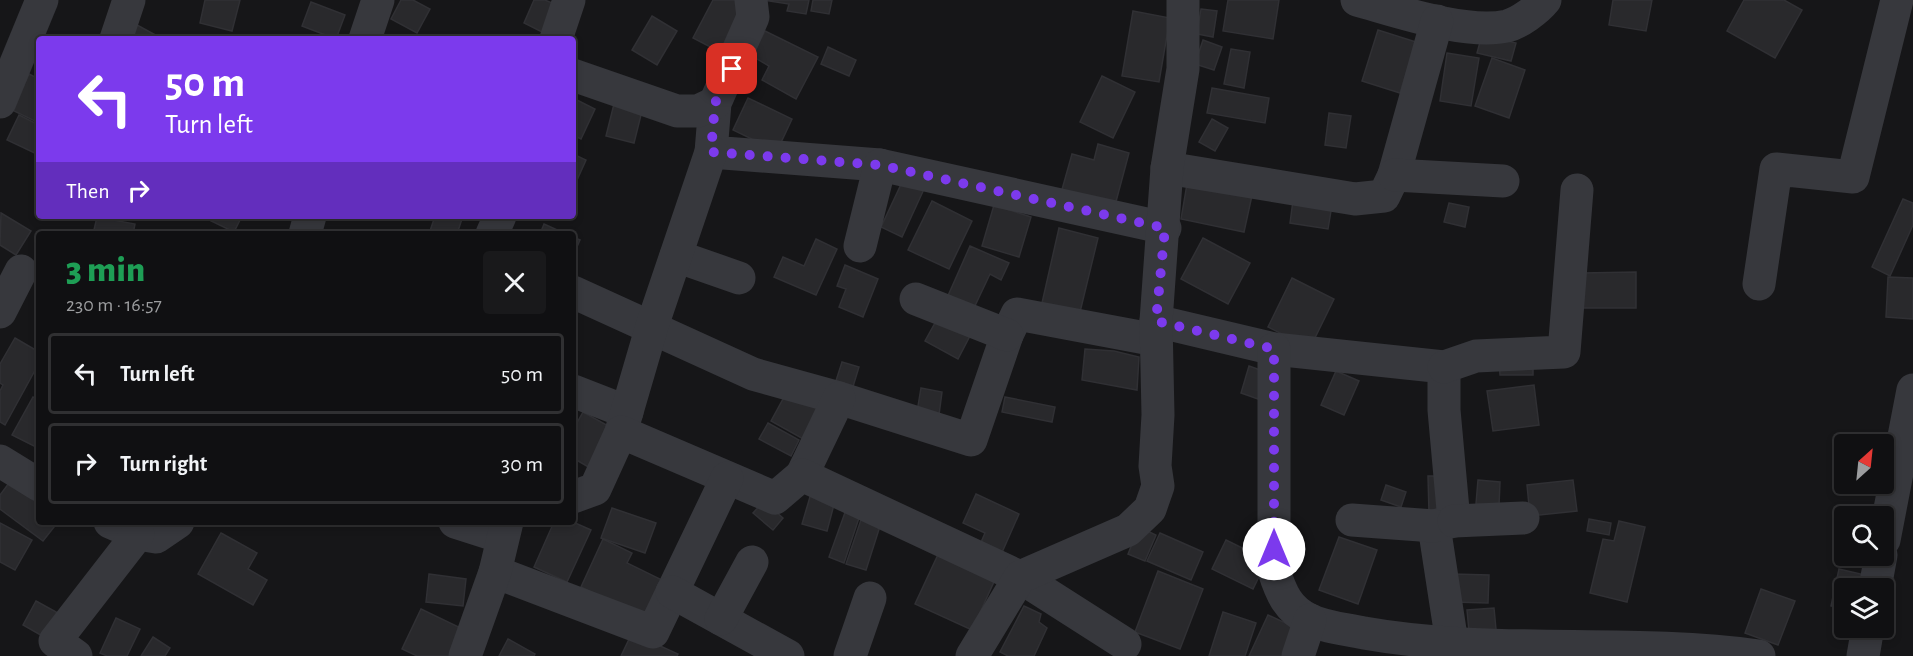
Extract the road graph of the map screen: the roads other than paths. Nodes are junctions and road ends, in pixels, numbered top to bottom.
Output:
1 (42, 0) edge
2 (129, 0) edge
3 (378, 0) edge
4 (569, 0) edge
5 (751, 0) edge
6 (1183, 0) edge
7 (1357, 0) edge
8 (1545, 0) edge
9 (1897, 0) edge
10 (1437, 21) junction
11 (117, 36) edge
12 (366, 36) edge
13 (557, 36) edge
14 (576, 76) edge
15 (0, 102) edge
16 (715, 103) junction
17 (711, 152) junction
18 (880, 165) junction
19 (1167, 168) junction
20 (1394, 175) junction
21 (1503, 181) dead end
22 (1577, 190) dead end
23 (1165, 228) junction
24 (860, 246) dead end
25 (676, 256) junction
26 (21, 271) dead end
27 (739, 278) dead end
28 (1759, 284) dead end
29 (576, 293) edge
30 (916, 300) dead end
31 (0, 312) edge
32 (652, 326) junction
33 (1156, 330) junction
34 (1007, 335) junction
35 (1274, 349) junction
36 (1444, 367) junction
37 (1913, 390) edge
38 (576, 394) edge
39 (839, 398) junction
40 (624, 422) junction
41 (0, 461) edge
42 (802, 475) junction
43 (727, 478) junction
44 (36, 483) edge
45 (576, 496) edge
46 (1891, 506) edge
47 (1523, 518) dead end
48 (1352, 520) dead end
49 (1444, 524) junction
50 (174, 525) edge
51 (473, 525) edge
52 (124, 528) edge
53 (504, 530) edge
54 (752, 562) dead end
55 (495, 572) junction
56 (1020, 577) junction
57 (672, 592) junction
58 (870, 598) dead end
59 (721, 619) junction
60 (1310, 620) junction
61 (1866, 638) edge
62 (1125, 644) dead end
63 (1392, 648) edge
64 (1453, 652) edge
65 (76, 656) edge
66 (465, 656) edge
67 (788, 656) edge
68 (850, 656) edge
69 (972, 656) edge
70 (1298, 656) edge
71 (1759, 656) edge
72 (1863, 656) edge

1 - 15 street
2 - 11 street
3 - 12 street
4 - 13 street
5 - 16 street
6 - 19 street
7 - 10 street
8 - 10 street
9 - 28 street
10 - 20 street
14 - 16 street
16 - 17 street
17 - 18 street
17 - 25 street
18 - 23 street
18 - 24 street
19 - 20 street
19 - 23 street
20 - 21 street
22 - 36 street
23 - 33 street
25 - 27 street
25 - 32 street
26 - 31 street
29 - 32 street
30 - 34 street
32 - 39 street
32 - 40 street
33 - 34 street
33 - 35 street
33 - 56 street
34 - 39 street
35 - 36 street
35 - 60 street
36 - 49 street
37 - 46 street
38 - 40 street
39 - 42 street
40 - 43 street
40 - 45 street
41 - 44 street
42 - 43 street
42 - 56 street
43 - 57 street
47 - 49 street
48 - 49 street
49 - 64 street
50 - 52 street
51 - 53 street
52 - 65 street
53 - 55 street
54 - 59 street
55 - 57 street
55 - 66 street
56 - 62 street
56 - 69 street
57 - 59 street
58 - 68 street
59 - 67 street
60 - 63 street
60 - 70 street
61 - 72 street
63 - 64 street
64 - 71 street

